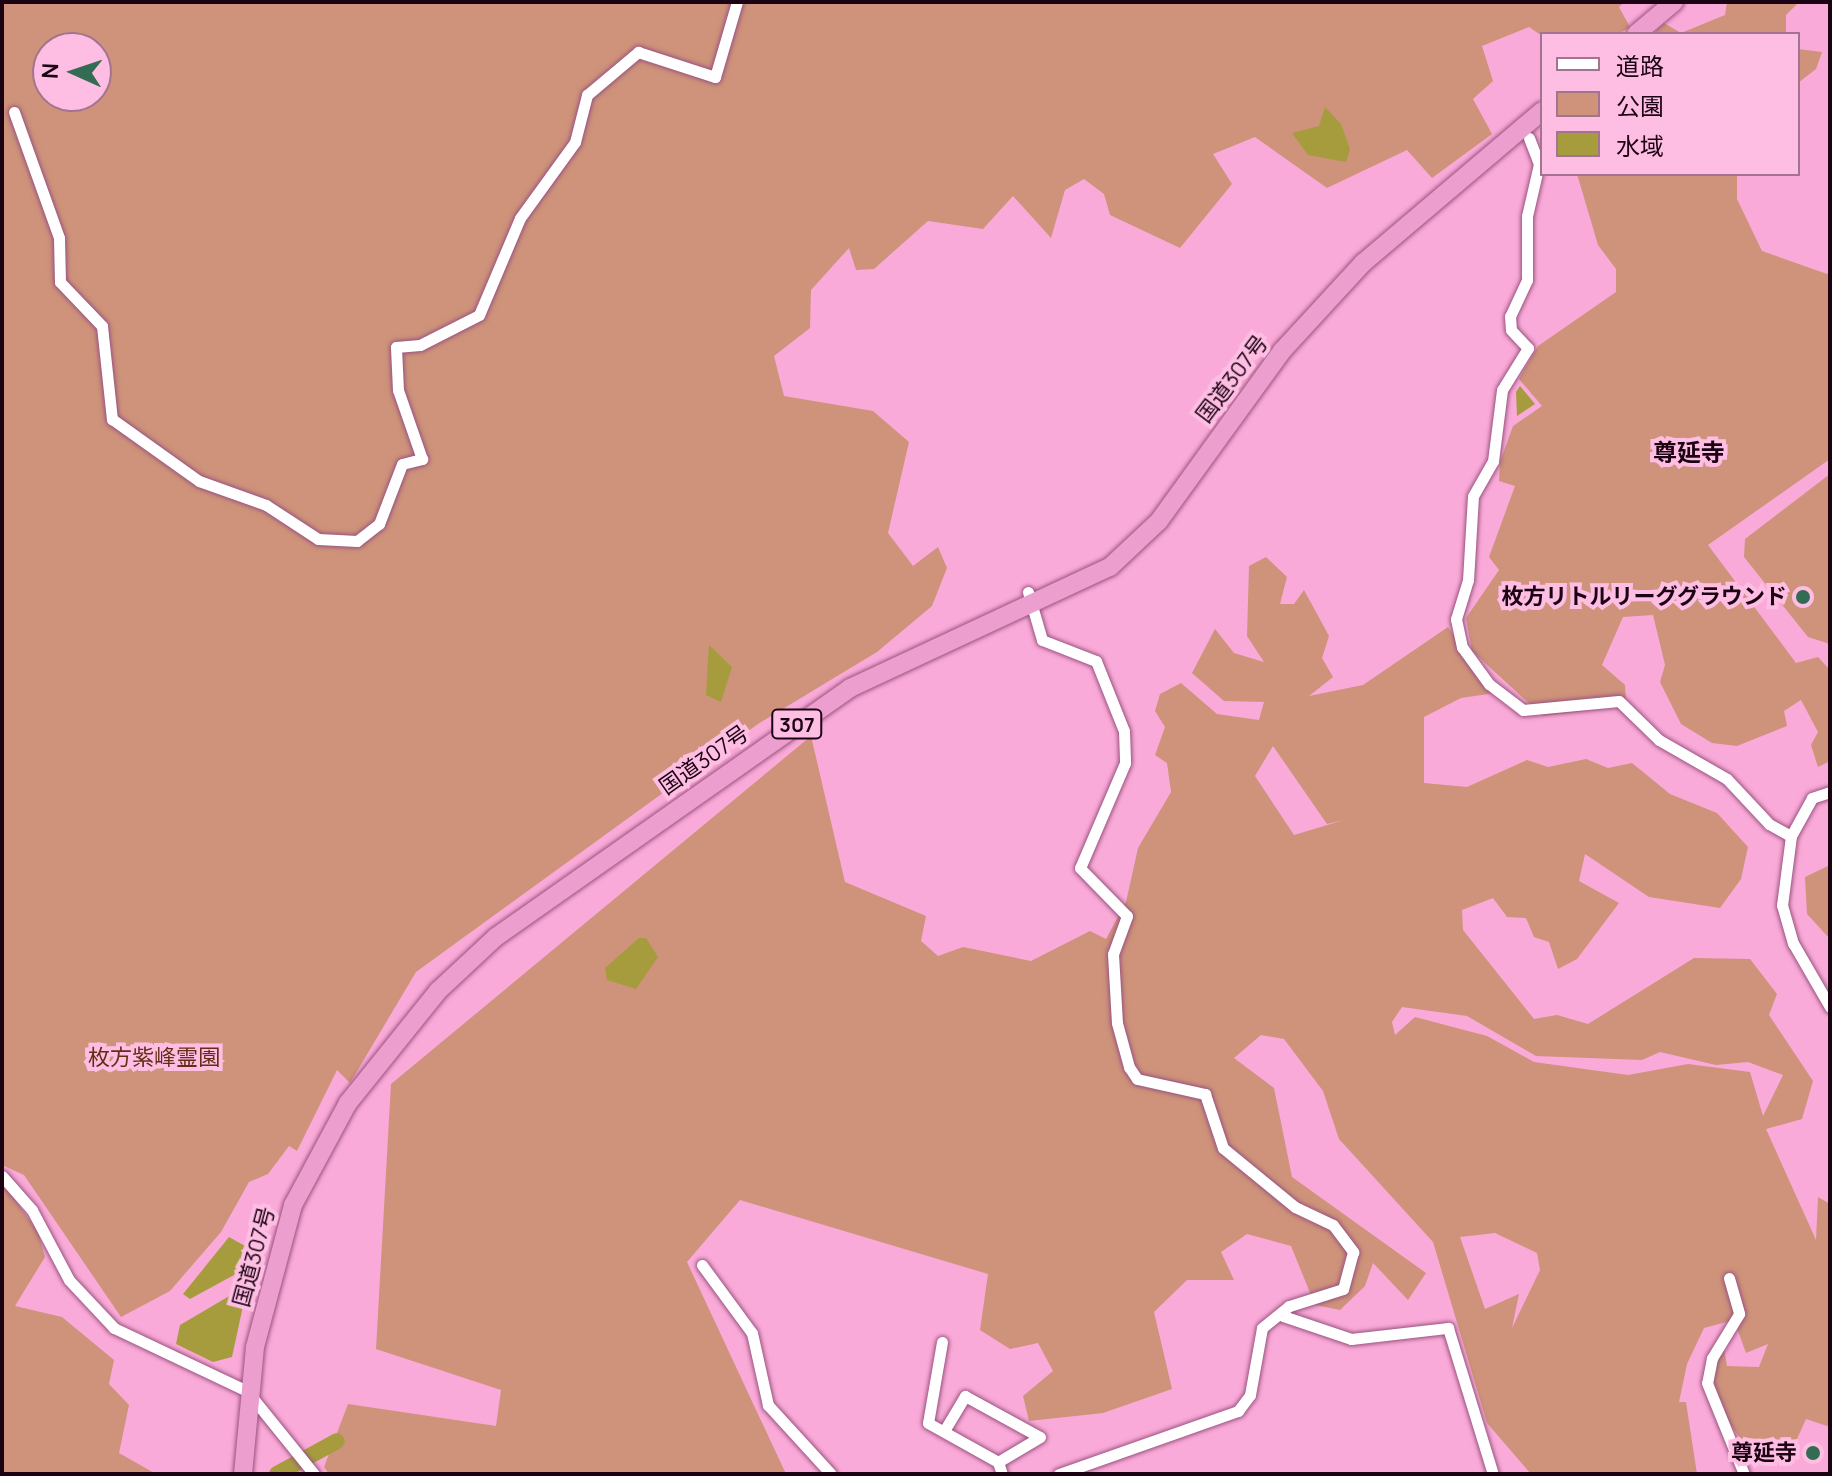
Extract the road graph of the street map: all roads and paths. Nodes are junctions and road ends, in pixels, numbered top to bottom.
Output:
1 (737, 2) edge
2 (1674, 2) edge
3 (1638, 32) edge
4 (14, 112) dead end
5 (1540, 113) edge
6 (1529, 138) dead end
7 (1029, 598) junction
8 (1830, 792) edge
9 (1791, 836) junction
10 (1830, 1007) edge
11 (2, 1176) edge
12 (702, 1265) dead end
13 (1729, 1278) dead end
14 (1283, 1316) junction
15 (942, 1342) dead end
16 (247, 1391) junction
17 (944, 1431) junction
18 (1000, 1468) edge
19 (243, 1474) edge
20 (314, 1474) edge
21 (831, 1474) edge
22 (1059, 1474) edge
23 (1493, 1474) edge
24 (1744, 1474) edge

1 - 4 street
2 - 3 highway
5 - 7 highway, 国道307号 / 307
6 - 9 street
7 - 14 street
7 - 16 highway, 国道307号 / 307
8 - 9 street
9 - 10 street
11 - 16 street
12 - 21 street
13 - 24 street
14 - 22 street
14 - 23 street
15 - 17 street
16 - 19 highway, 国道307号 / 307
16 - 20 street
17 - 18 street
17 - 18 street

